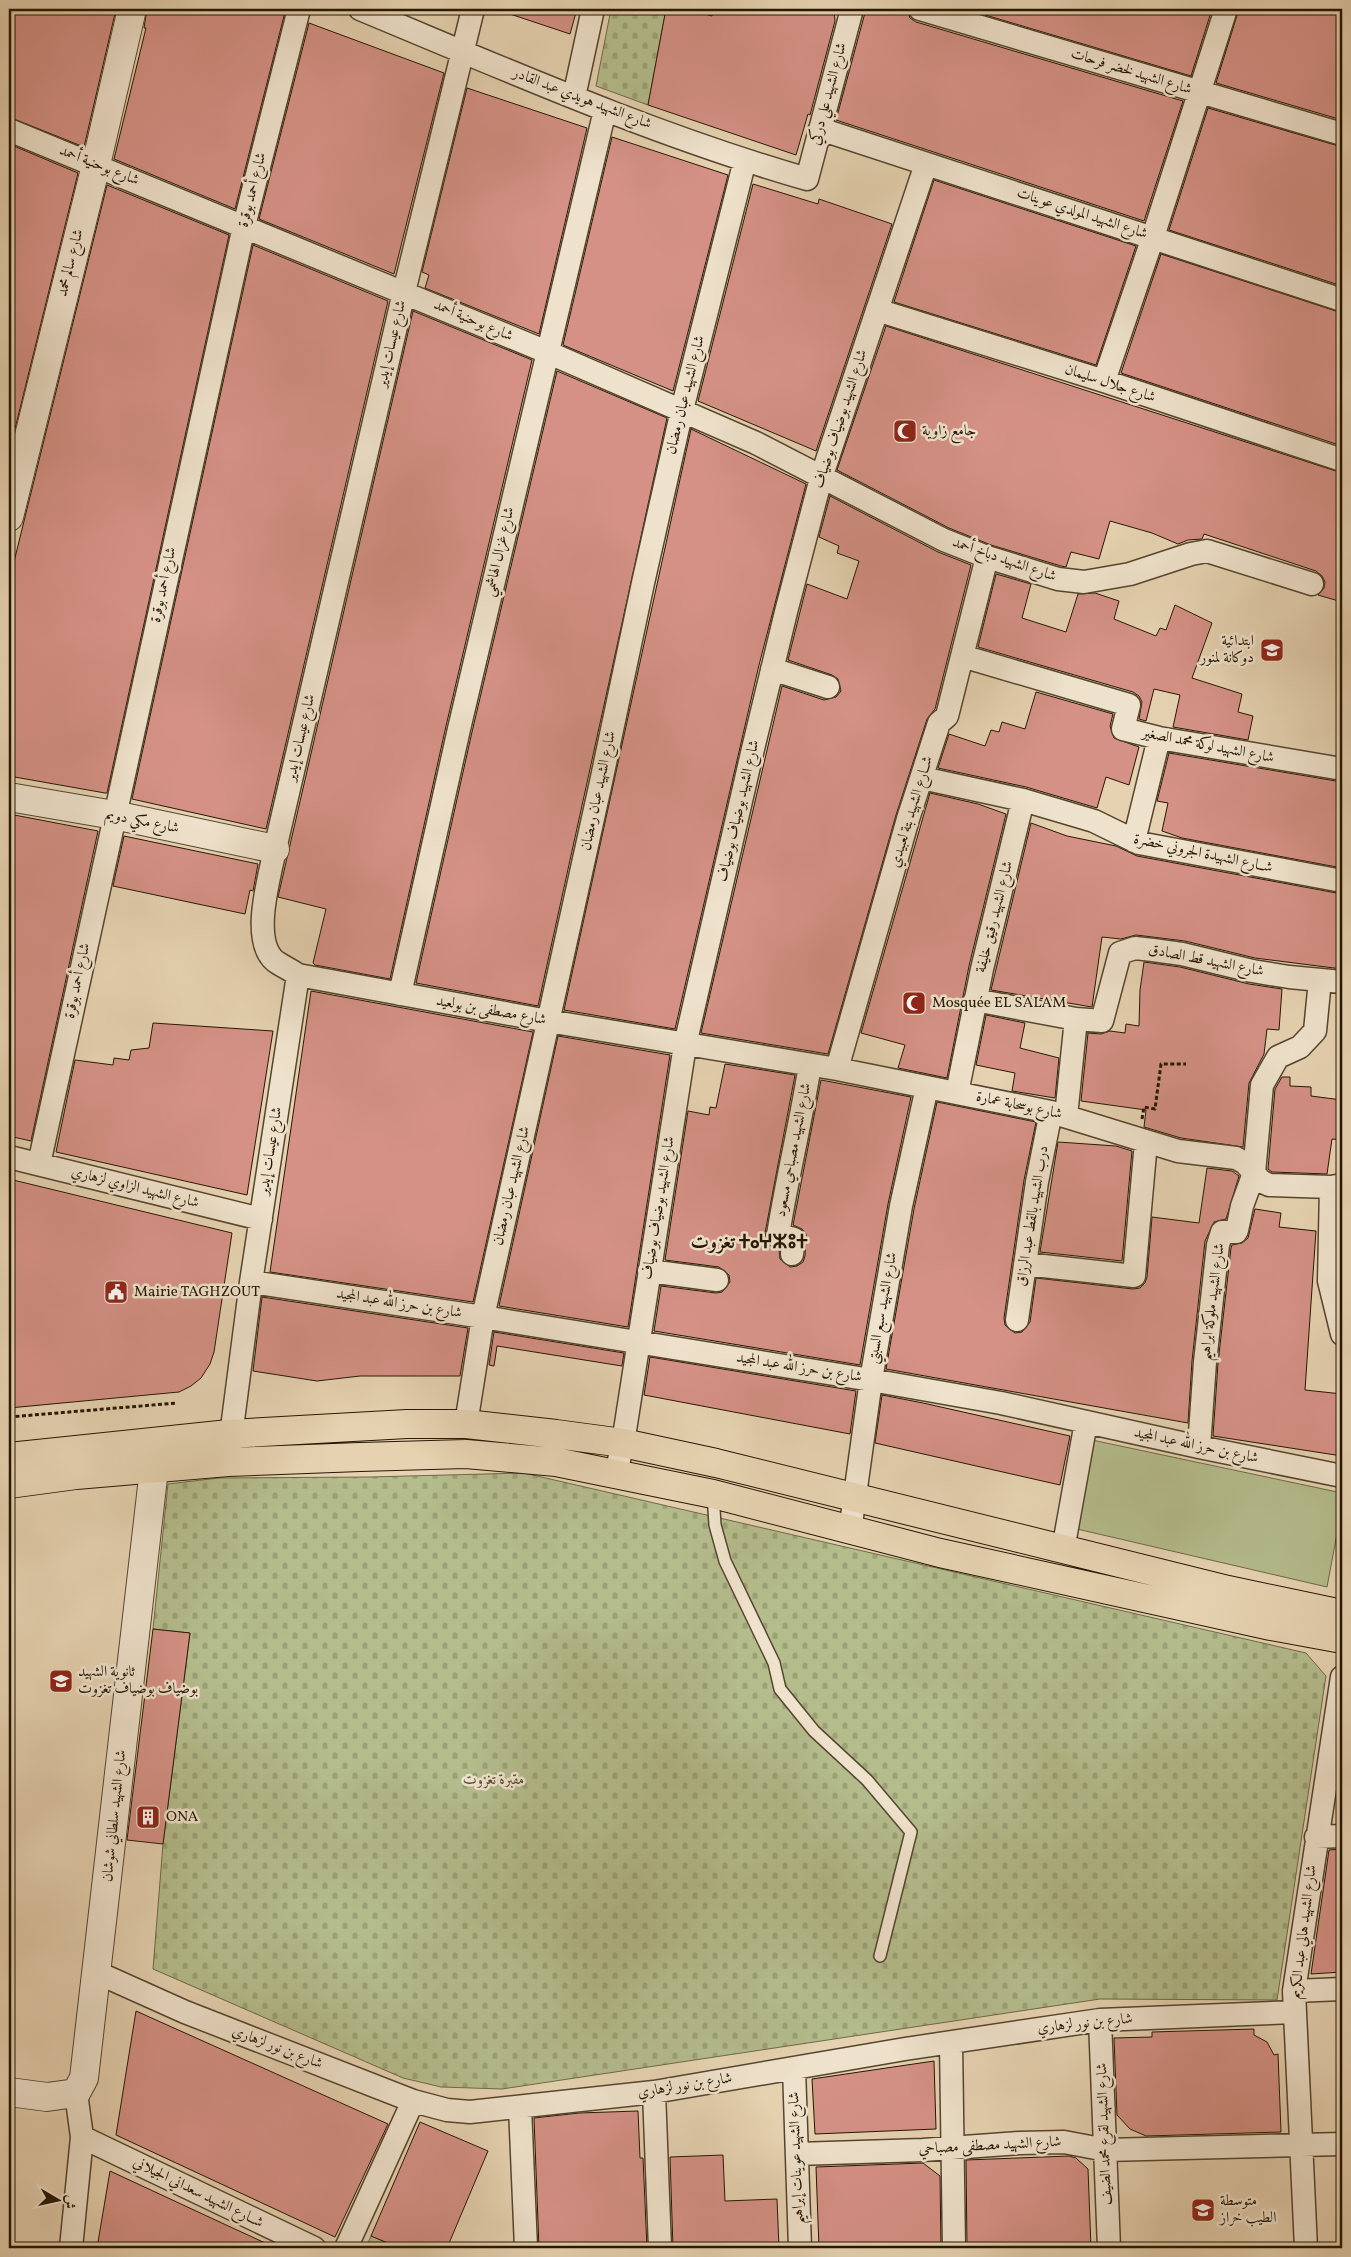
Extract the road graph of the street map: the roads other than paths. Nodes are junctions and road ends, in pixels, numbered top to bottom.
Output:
1 (132, 9) edge
2 (299, 9) edge
3 (360, 9) edge
4 (473, 9) edge
5 (593, 9) edge
6 (852, 9) edge
7 (920, 9) edge
8 (1226, 9) edge
9 (463, 52) junction
10 (1200, 92) junction
11 (574, 97) junction
12 (605, 110) junction
13 (820, 129) junction
14 (9, 130) edge
15 (1342, 134) edge
16 (745, 160) junction
17 (926, 164) junction
18 (96, 165) junction
19 (807, 179) joint
20 (244, 226) junction
21 (1153, 237) junction
22 (404, 292) junction
23 (1342, 300) edge
24 (876, 310) junction
25 (547, 352) junction
26 (1104, 381) junction
27 (682, 410) junction
28 (1342, 460) edge
29 (15, 465) edge
30 (821, 478) junction
31 (9, 516) edge
32 (987, 557) junction
33 (1312, 584) dead end
34 (962, 656) junction
35 (772, 669) junction
36 (828, 687) dead end
37 (1159, 738) junction
38 (1342, 770) edge
39 (922, 778) junction
40 (9, 797) edge
41 (1023, 800) junction
42 (114, 816) junction
43 (1134, 841) junction
44 (275, 849) junction
45 (1342, 881) edge
46 (298, 975) junction
47 (1331, 981) edge
48 (400, 994) junction
49 (975, 1000) junction
50 (1076, 1019) junction
51 (548, 1021) junction
52 (684, 1045) junction
53 (810, 1065) junction
54 (837, 1069) junction
55 (927, 1087) junction
56 (957, 1093) junction
57 (1058, 1114) junction
58 (1142, 1141) junction
59 (9, 1157) edge
60 (39, 1164) junction
61 (1254, 1173) junction
62 (1337, 1186) edge
63 (261, 1219) junction
64 (792, 1254) dead end
65 (1025, 1264) junction
66 (649, 1271) junction
67 (717, 1280) dead end
68 (251, 1282) junction
69 (483, 1317) junction
70 (1017, 1320) dead end
71 (1342, 1334) edge
72 (638, 1342) junction
73 (871, 1380) junction
74 (1086, 1422) junction
75 (466, 1424) junction
76 (230, 1434) junction
77 (623, 1443) junction
78 (1199, 1448) junction
79 (9, 1457) edge
80 (228, 1462) junction
81 (154, 1469) junction
82 (616, 1472) junction
83 (1342, 1476) edge
84 (9, 1484) edge
85 (714, 1494) junction
86 (856, 1499) junction
87 (850, 1531) junction
88 (1063, 1550) junction
89 (1342, 1614) edge
90 (1342, 1639) edge
91 (1342, 1677) edge
92 (1342, 1836) edge
93 (1316, 1837) junction
94 (880, 1956) dead end
95 (98, 1973) junction
96 (1342, 1989) edge
97 (1294, 2002) junction
98 (1100, 2020) junction
99 (951, 2043) junction
100 (794, 2068) junction
101 (9, 2092) edge
102 (654, 2092) junction
103 (76, 2093) junction
104 (413, 2102) junction
105 (520, 2107) junction
106 (82, 2137) junction
107 (1342, 2144) edge
108 (1302, 2146) junction
109 (952, 2148) junction
110 (1106, 2150) junction
111 (798, 2154) junction
112 (71, 2248) edge
113 (314, 2248) edge
114 (346, 2248) edge
115 (526, 2248) edge
116 (660, 2248) edge
117 (800, 2248) edge
118 (954, 2248) edge
119 (1109, 2248) edge
120 (1306, 2248) edge

1 - 18 street, شارع سالم محمد
2 - 20 street, شارع أحمد بوقرة
3 - 9 street, شارع الشهيد هويدي عبد القادر
4 - 9 street, شارع عيسات إيدير
5 - 11 street
6 - 13 street, شارع الشهيد علي دركي
7 - 10 street, شارع الشهيد لخضر فرحات
8 - 10 street
9 - 11 street, شارع الشهيد هويدي عبد القادر
9 - 22 street, شارع عيسات إيدير
10 - 15 street, شارع الشهيد لخضر فرحات
10 - 21 street
11 - 12 street, شارع الشهيد هويدي عبد القادر
12 - 16 street, شارع الشهيد هويدي عبد القادر
12 - 25 street, شارع غزال الهاشمي
13 - 17 street, شارع الشهيد المولدي عوينات
13 - 19 street, شارع الشهيد علي دركي
14 - 18 street, شارع بوحنية أحمد
16 - 19 street, شارع الشهيد هويدي عبد القادر
16 - 27 street, شارع الشهيد عبان رمضان
17 - 21 street, شارع الشهيد المولدي عوينات
17 - 24 street, شارع الشهيد بوضياف بوضياف
18 - 20 street, شارع بوحنية أحمد
18 - 29 street, شارع سالم محمد
20 - 22 street, شارع بوحنية أحمد
20 - 42 street, شارع أحمد بوقرة
21 - 23 street, شارع الشهيد المولدي عوينات
21 - 26 street
22 - 25 street, شارع بوحنية أحمد
22 - 44 street, شارع عيسات إيدير
24 - 26 street, شارع جلال سليمان
24 - 30 street, شارع الشهيد بوضياف بوضياف
25 - 27 street, شارع بوحنية أحمد
25 - 48 street, شارع غزال الهاشمي
26 - 28 street, شارع جلال سليمان
27 - 30 street, شارع بوحنية أحمد
27 - 51 street, شارع الشهيد عبان رمضان
29 - 31 street, شارع سالم محمد
30 - 32 street, شارع الشهيد دباخ أحمد
30 - 35 street, شارع الشهيد بوضياف بوضياف
32 - 33 street, شارع الشهيد دباخ أحمد
32 - 34 street, شــارع الشهيد بتة لعبيدي
34 - 37 street, شارع الشهيد لوكة محمد الصغير
34 - 39 street, شــارع الشهيد بتة لعبيدي
35 - 36 street
35 - 52 street, شارع الشهيد بوضياف بوضياف
37 - 38 street, شارع الشهيد لوكة محمد الصغير
37 - 43 street
39 - 41 street, شــارع الشهيدة الجروني خضرة
39 - 54 street, شــارع الشهيد بتة لعبيدي
40 - 42 street, شارع مكي دويم
41 - 43 street, شــارع الشهيدة الجروني خضرة
41 - 49 street, شارع الشهيد رقيق خليفة
42 - 44 street, شارع مكي دويم
42 - 60 street, شارع أحمد بوقرة
43 - 45 street, شــارع الشهيدة الجروني خضرة
44 - 46 street, شارع عيسات إيدير
46 - 48 street, شارع مصطفى بن بولعيد
46 - 63 street, شارع عيسات إيدير
47 - 50 street, شارع الشهيد قط الصادق
47 - 61 street
48 - 51 street, شارع مصطفى بن بولعيد
49 - 50 street, شارع الشهيد قط الصادق
49 - 56 street, شارع الشهيد رقيق خليفة
50 - 57 street, درب الشهيد بالقط عبد الرزاق
51 - 52 street, شارع مصطفى بن بولعيد
51 - 69 street, شارع الشهيد عبان رمضان
52 - 53 street, شارع بوسحابة عمارة
52 - 66 street, شارع الشهيد بوضياف بوضياف
53 - 54 street, شارع بوسحابة عمارة
53 - 64 street, شارع الشهيد مصباحي مسعود
54 - 55 street, شارع بوسحابة عمارة
55 - 56 street, شارع بوسحابة عمارة
55 - 73 street, شارع الشهيد سبع السبتي
56 - 57 street, شارع بوسحابة عمارة
57 - 58 street, شارع بوسحابة عمارة
57 - 65 street, درب الشهيد بالقط عبد الرزاق
58 - 61 street, شارع بوسحابة عمارة
58 - 65 street
59 - 60 street, شارع الشهيد الزاوي لزهاري
60 - 63 street, شارع الشهيد الزاوي لزهاري
61 - 62 street, شارع بوسحابة عمارة
61 - 78 street, شارع الشهيد ملوكة ابراهيم
62 - 71 street
63 - 68 street, شارع عيسات إيدير
65 - 70 street, درب الشهيد بالقط عبد الرزاق
66 - 67 street
66 - 72 street, شارع الشهيد بوضياف بوضياف
68 - 69 street, شارع بن حرز الله عبد المجيد
68 - 76 street, شارع عيسات إيدير
69 - 72 street, شارع بن حرز الله عبد المجيد
69 - 75 street, شارع الشهيد عبان رمضان
72 - 73 street, شارع بن حرز الله عبد المجيد
72 - 77 street, شارع الشهيد بوضياف بوضياف
73 - 74 street, شارع بن حرز الله عبد المجيد
73 - 86 street, شارع الشهيد سبع السبتي
74 - 78 street, شارع بن حرز الله عبد المجيد
74 - 88 street
75 - 76 highway
75 - 77 highway
76 - 79 highway
76 - 80 street, شارع عيسات إيدير
77 - 82 street, شارع الشهيد بوضياف بوضياف
77 - 86 highway
78 - 83 street, شارع بن حرز الله عبد المجيد
80 - 81 highway
80 - 82 highway
81 - 84 highway
81 - 95 street, شارع الشهيد سلطاني شوشان
82 - 85 highway
85 - 87 highway
85 - 94 lane
86 - 87 street, شارع الشهيد سبع السبتي
86 - 88 highway
87 - 90 highway
88 - 89 highway
91 - 93 street, شارع الشهيد هالي عبد الكريم
92 - 93 street
93 - 97 street, شارع الشهيد هالي عبد الكريم
95 - 103 street, شارع الشهيد سلطاني شوشان
95 - 104 street, شارع بن نور لزهاري
96 - 97 street, شارع بن نور لزهاري
97 - 98 street, شارع بن نور لزهاري
97 - 108 street, شارع الشهيد هالي عبد الكريم
98 - 99 street, شارع بن نور لزهاري
98 - 110 street, شارع الشهيد لقرع محمد الضيف
99 - 100 street, شارع بن نور لزهاري
99 - 109 street
100 - 102 street, شارع بن نور لزهاري
100 - 111 street, شارع الشهيد عوينات إبراهيم
101 - 103 street
102 - 105 street, شارع بن نور لزهاري
102 - 116 street
103 - 106 street
104 - 105 street, شارع بن نور لزهاري
104 - 114 street
105 - 115 street
106 - 112 street
106 - 113 street, شــارع الشهيد سعداني الجيلاني
107 - 108 street, شارع الشهيد مصطفى مصباحي
108 - 110 street, شارع الشهيد مصطفى مصباحي
108 - 120 street, شارع الشهيد هالي عبد الكريم
109 - 110 street, شارع الشهيد مصطفى مصباحي
109 - 111 street, شارع الشهيد مصطفى مصباحي
109 - 118 street
110 - 119 street, شارع الشهيد لقرع محمد الضيف
111 - 117 street, شارع الشهيد عوينات إبراهيم

